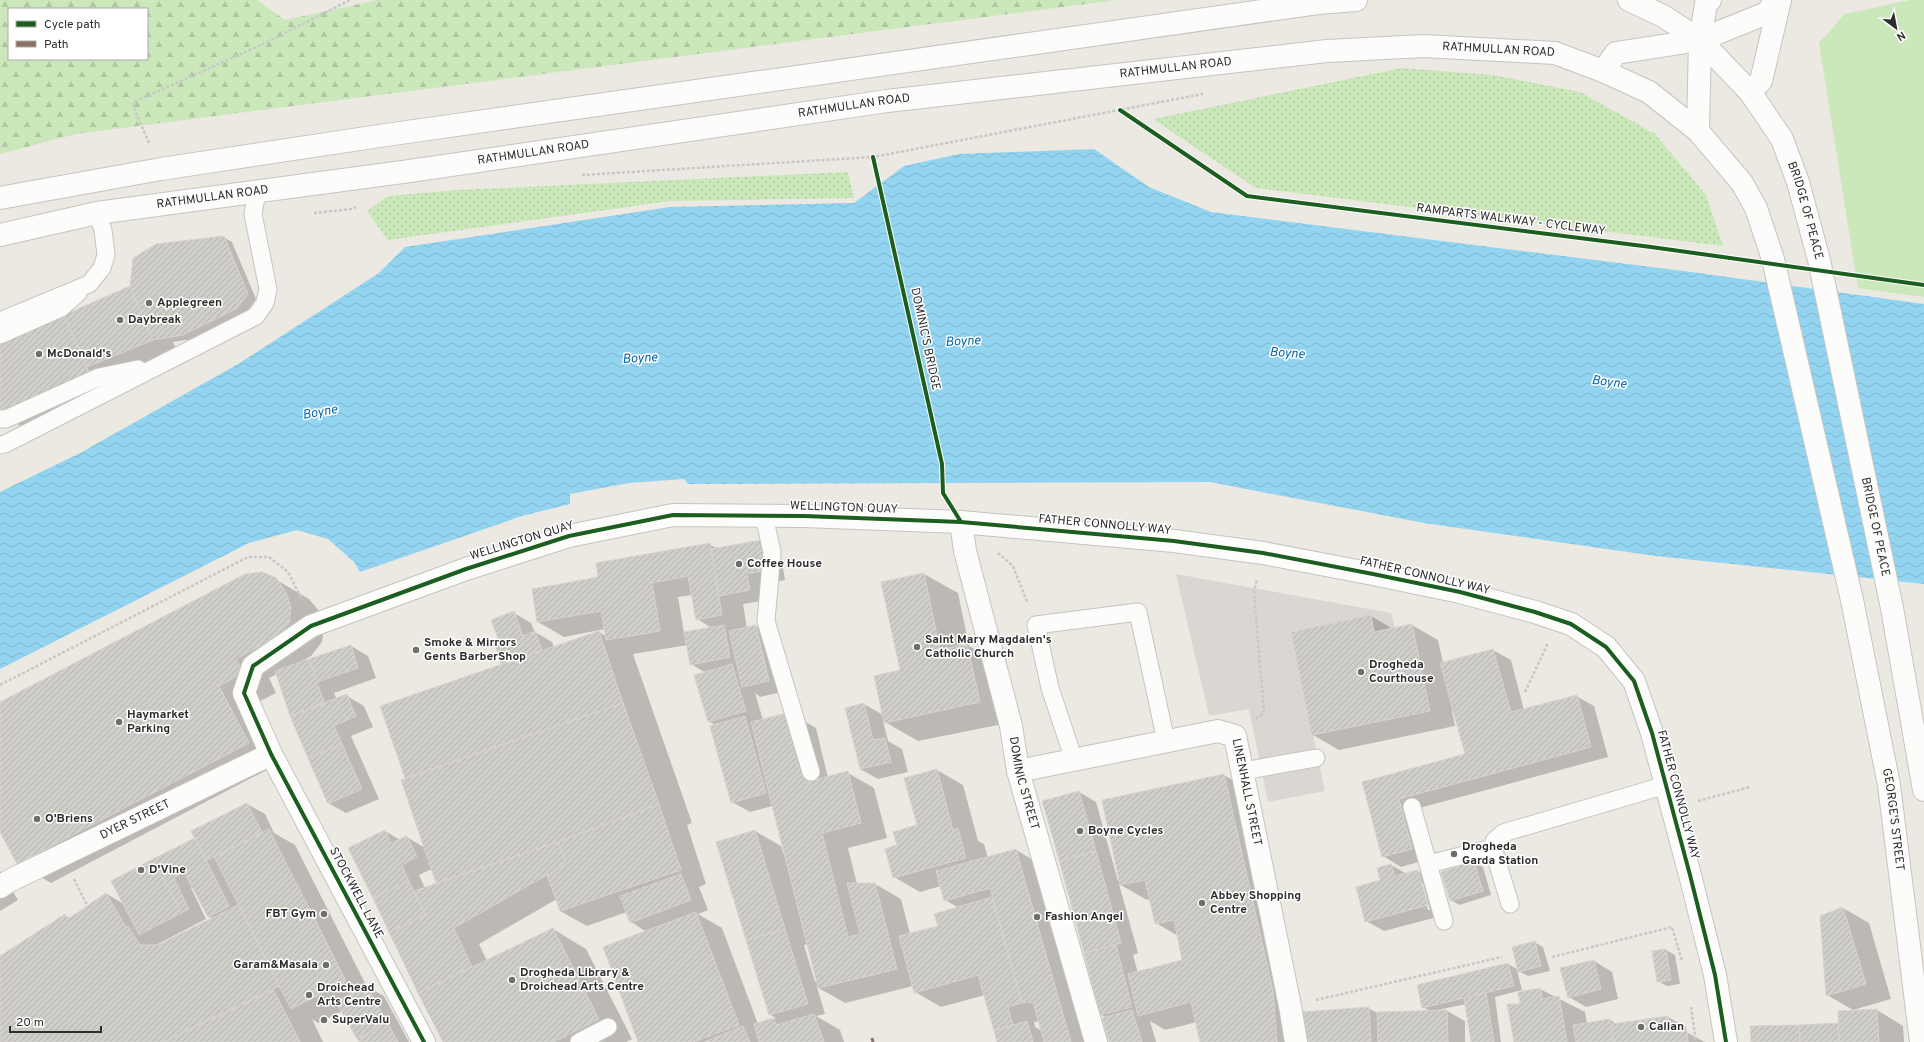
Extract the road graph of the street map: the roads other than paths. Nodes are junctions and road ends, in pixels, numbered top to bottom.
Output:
1 (1356, 0) edge
2 (1629, 0) edge
3 (1710, 0) edge
4 (1776, 0) edge
5 (1780, 0) edge
6 (1700, 40) junction
7 (1603, 71) junction
8 (1750, 92) junction
9 (1698, 131) junction
10 (257, 192) junction
11 (0, 198) edge
12 (97, 213) junction
13 (0, 235) edge
14 (89, 284) junction
15 (0, 321) edge
16 (0, 336) edge
17 (158, 365) junction
18 (0, 419) edge
19 (0, 445) edge
20 (764, 516) junction
21 (961, 522) junction
22 (1166, 742) junction
23 (271, 754) junction
24 (1316, 758) dead end
25 (1074, 760) junction
26 (1018, 771) junction
27 (1243, 771) junction
28 (810, 772) dead end
29 (1666, 785) junction
30 (1924, 790) edge
31 (1412, 807) dead end
32 (1493, 848) junction
33 (1428, 864) junction
34 (3, 878) edge
35 (1510, 904) dead end
36 (1444, 921) dead end
37 (608, 1027) dead end
38 (424, 1042) edge
39 (580, 1042) edge
40 (1096, 1042) edge
41 (1296, 1042) edge
42 (1726, 1042) edge
43 (1921, 1042) edge

1 - 11 main road
2 - 6 main road, BRIDGE OF PEACE
3 - 6 main road
4 - 6 main road
5 - 8 main road
6 - 7 main road
6 - 8 main road, BRIDGE OF PEACE
6 - 9 main road
7 - 9 main road
7 - 10 main road, RATHMULLAN ROAD
8 - 30 main road, BRIDGE OF PEACE
9 - 43 main road, GEORGE'S STREET
10 - 12 main road, RATHMULLAN ROAD
10 - 17 lane
12 - 13 main road, RATHMULLAN ROAD
12 - 14 lane
14 - 15 lane
14 - 16 lane
17 - 18 lane
17 - 19 lane
20 - 21 main road, WELLINGTON QUAY
20 - 23 main road, WELLINGTON QUAY
20 - 28 lane
21 - 26 main road, DOMINIC STREET
21 - 29 main road, FATHER CONNOLLY WAY
22 - 25 main road, LINENHALL STREET
22 - 25 lane
22 - 27 main road, LINENHALL STREET
23 - 34 main road, DYER STREET
23 - 38 main road, STOCKWELL LANE
24 - 27 lane
25 - 26 main road, LINENHALL STREET
26 - 40 main road, DOMINIC STREET
27 - 41 main road, LINENHALL STREET
29 - 32 lane
29 - 42 main road, FATHER CONNOLLY WAY
31 - 33 lane
32 - 33 lane
32 - 35 lane
33 - 36 lane
37 - 39 lane

